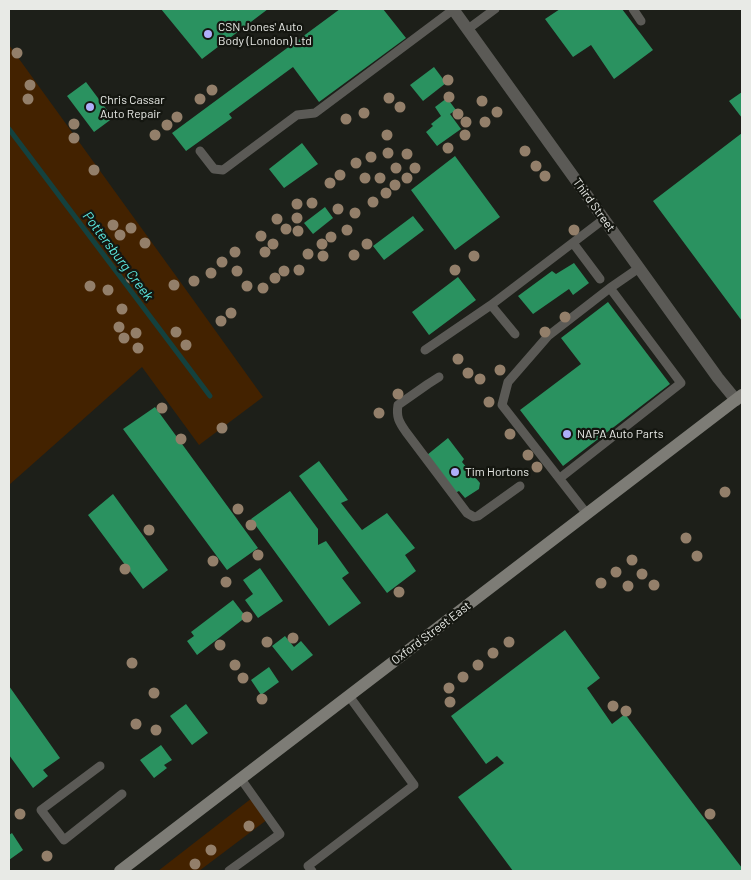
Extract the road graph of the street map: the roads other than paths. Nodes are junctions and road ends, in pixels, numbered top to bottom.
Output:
1 (453, 9) edge
2 (495, 9) edge
3 (633, 9) edge
4 (641, 21) dead end
5 (468, 29) junction
6 (200, 151) dead end
7 (604, 219) junction
8 (573, 243) junction
9 (639, 268) junction
10 (600, 279) dead end
11 (610, 288) junction
12 (492, 305) junction
13 (515, 334) dead end
14 (426, 350) dead end
15 (439, 377) dead end
16 (739, 397) edge
17 (560, 478) junction
18 (520, 486) dead end
19 (587, 514) junction
20 (349, 696) junction
21 (100, 766) dead end
22 (241, 778) junction
23 (122, 794) dead end
24 (120, 871) edge
25 (230, 871) edge
26 (312, 871) edge

1 - 5 street, Third Street
1 - 6 lane
2 - 5 lane
3 - 4 lane
5 - 7 street, Third Street
7 - 8 lane
7 - 9 street, Third Street
8 - 10 lane
8 - 12 lane
9 - 11 lane
9 - 16 street, Third Street
11 - 17 lane
11 - 17 lane
12 - 13 lane
12 - 14 lane
15 - 18 lane
16 - 19 main road, Oxford Street East
17 - 19 lane
19 - 20 main road, Oxford Street East
20 - 22 main road, Oxford Street East
20 - 26 lane
21 - 23 lane
22 - 24 main road, Oxford Street East
22 - 25 lane

